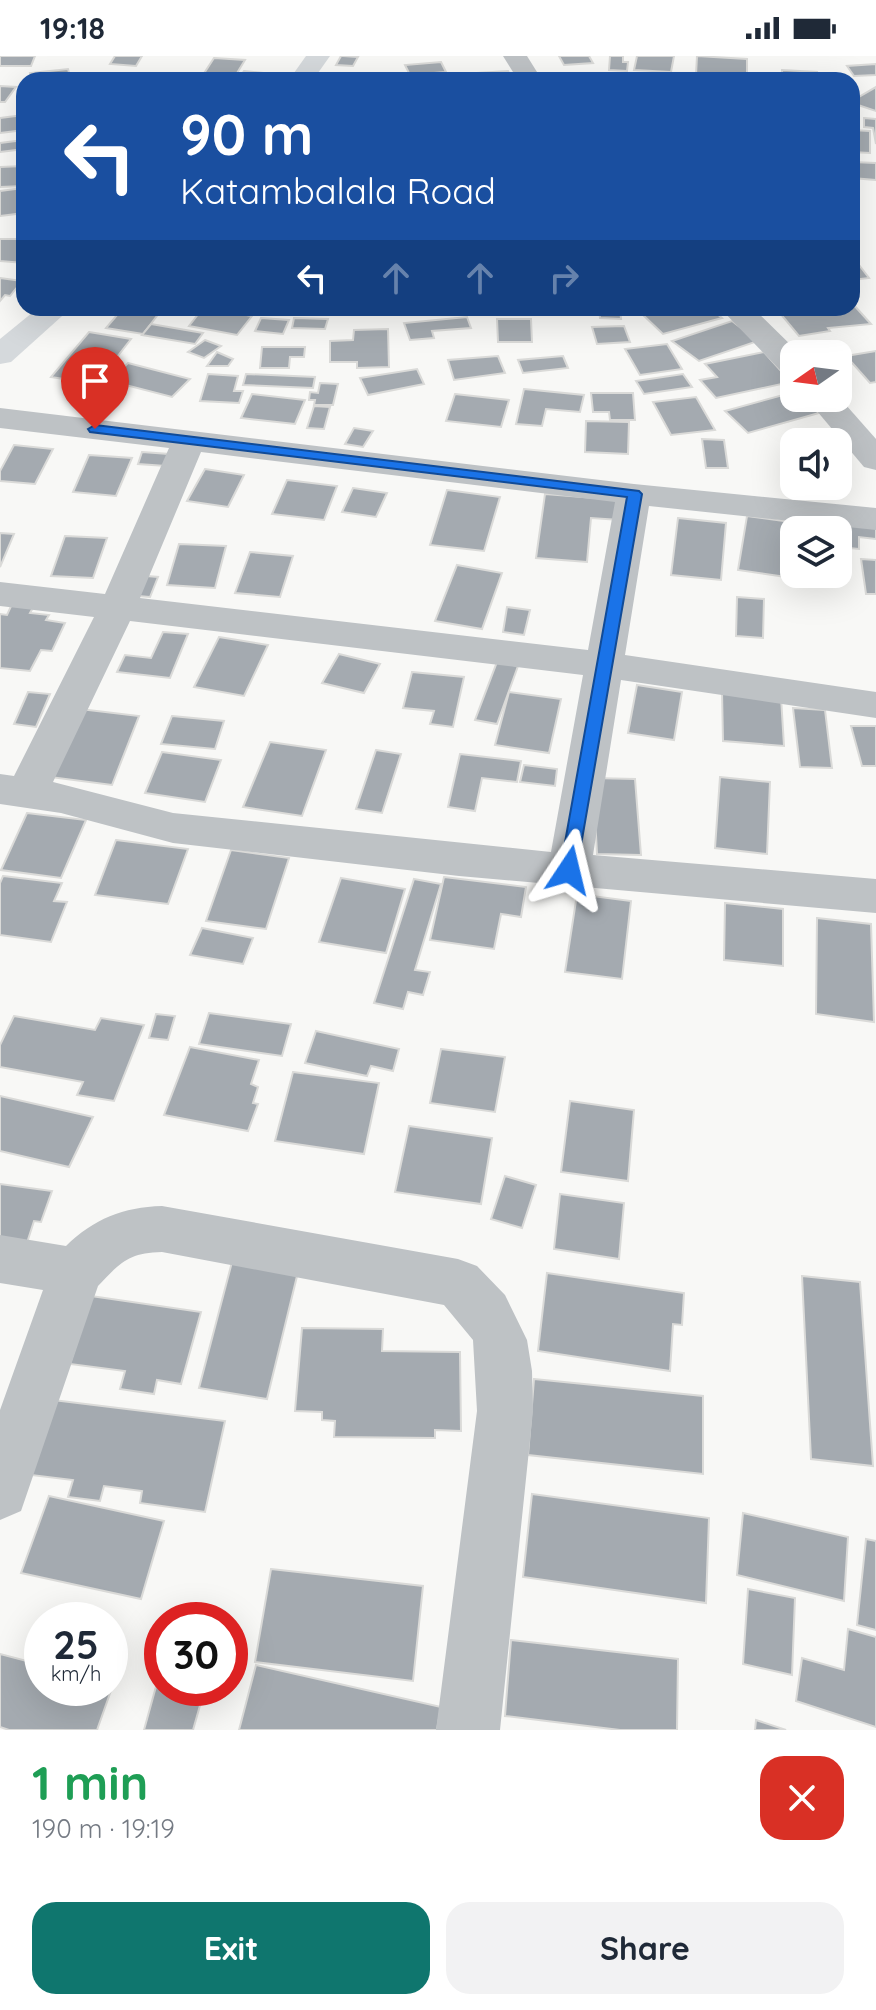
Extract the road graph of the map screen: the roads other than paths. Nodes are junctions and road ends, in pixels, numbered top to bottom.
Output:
1 (46, 316) edge
2 (744, 316) edge
3 (780, 350) edge
4 (0, 355) edge
5 (834, 412) edge
6 (0, 418) edge
7 (189, 441) junction
8 (876, 460) edge
9 (634, 494) junction
10 (876, 519) edge
11 (0, 594) edge
12 (117, 609) junction
13 (604, 665) junction
14 (876, 705) edge
15 (13, 790) edge
16 (569, 870) junction
17 (876, 896) edge
18 (0, 1259) edge
19 (76, 1272) junction
20 (0, 1491) edge
21 (468, 1730) edge

1 - 4 main road
2 - 3 street
5 - 8 street
6 - 7 street
7 - 9 street
7 - 12 street
9 - 10 street
9 - 13 street
11 - 12 street
12 - 13 street
12 - 15 street
13 - 14 street
13 - 16 street
15 - 16 street
16 - 17 street
18 - 19 street
19 - 20 street
19 - 21 street

